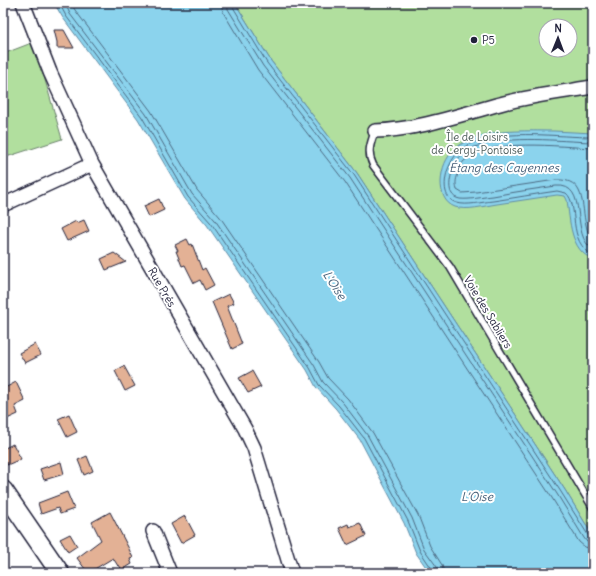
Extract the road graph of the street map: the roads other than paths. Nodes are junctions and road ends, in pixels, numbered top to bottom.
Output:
1 (23, 3) edge
2 (593, 87) edge
3 (375, 131) joint
4 (92, 164) junction
5 (3, 205) edge
6 (3, 490) edge
7 (593, 508) edge
8 (153, 531) dead end
9 (60, 573) edge
10 (170, 573) edge
11 (292, 573) edge

1 - 4 street, Rue Prés
2 - 3 street
3 - 7 lane, Voie des Sabliers
4 - 5 street
4 - 11 street, Rue Prés
6 - 9 street
8 - 10 street

